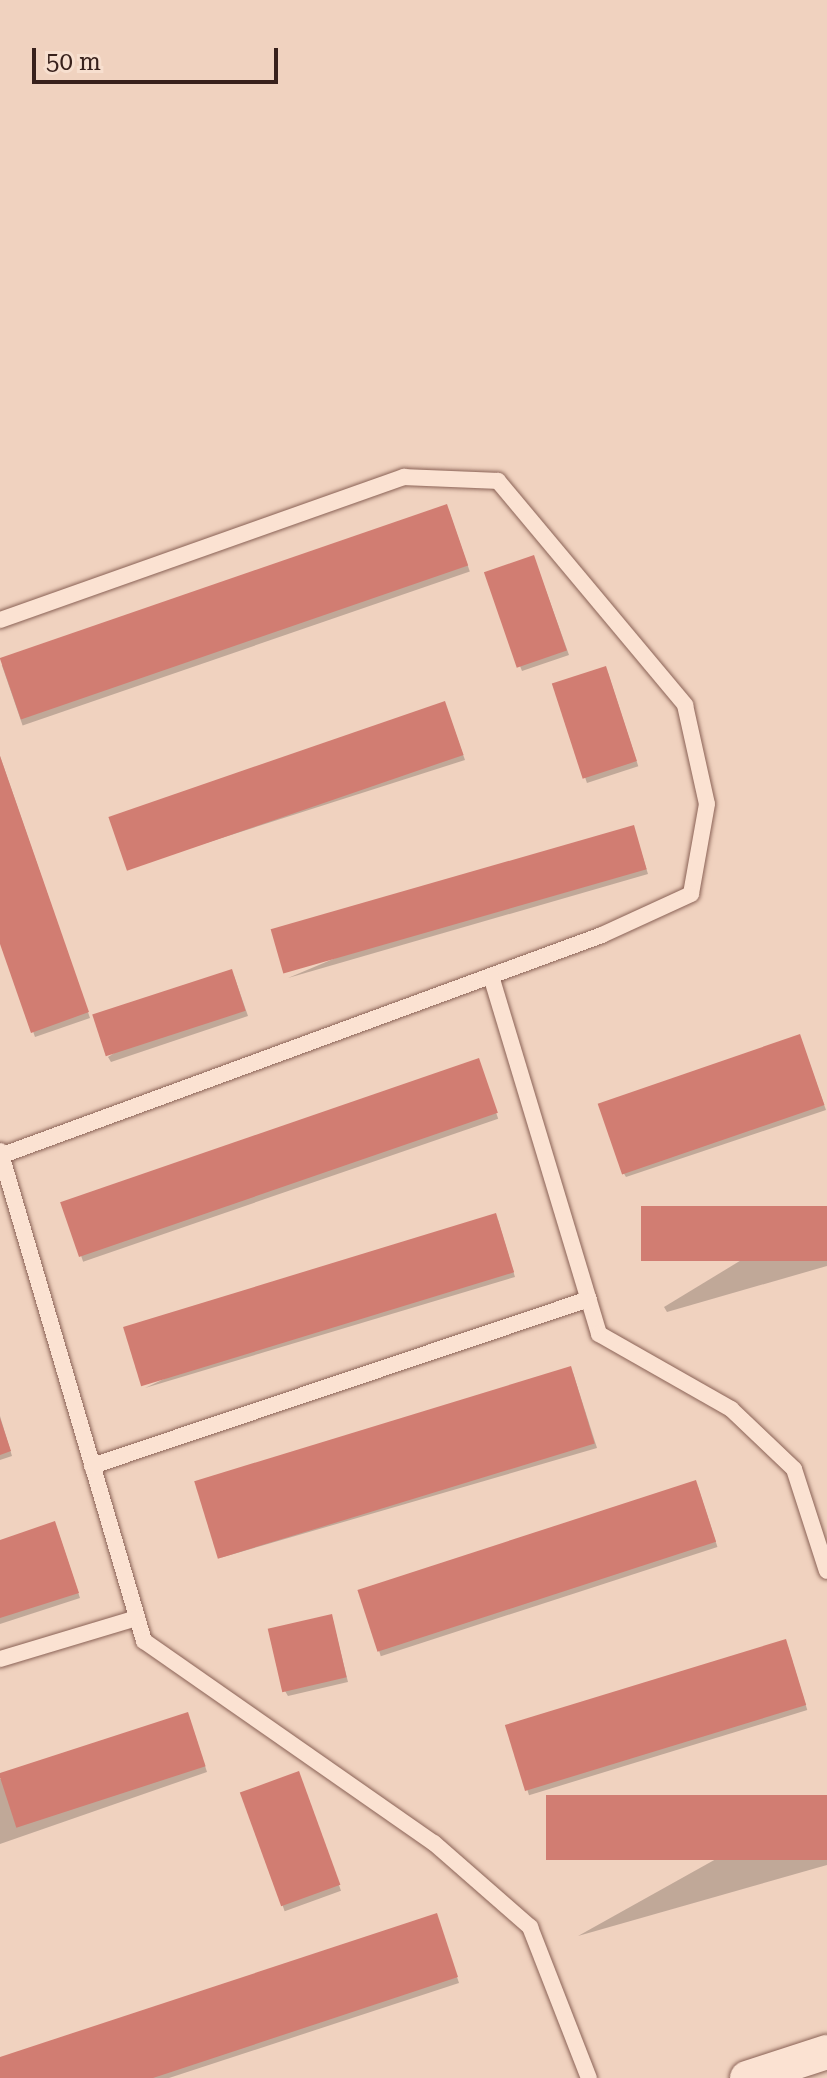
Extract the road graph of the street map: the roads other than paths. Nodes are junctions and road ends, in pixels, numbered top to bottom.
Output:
1 (0, 620) edge
2 (491, 976) junction
3 (1, 1154) edge
4 (589, 1299) junction
5 (92, 1466) junction
6 (827, 1571) edge
7 (137, 1618) junction
8 (0, 1659) edge
9 (827, 2052) edge
10 (589, 2078) edge
11 (747, 2078) edge

1 - 2 lane
2 - 3 lane
2 - 4 lane
3 - 5 lane
4 - 5 lane
4 - 6 lane
5 - 7 lane
7 - 8 lane
7 - 10 lane
9 - 11 street

